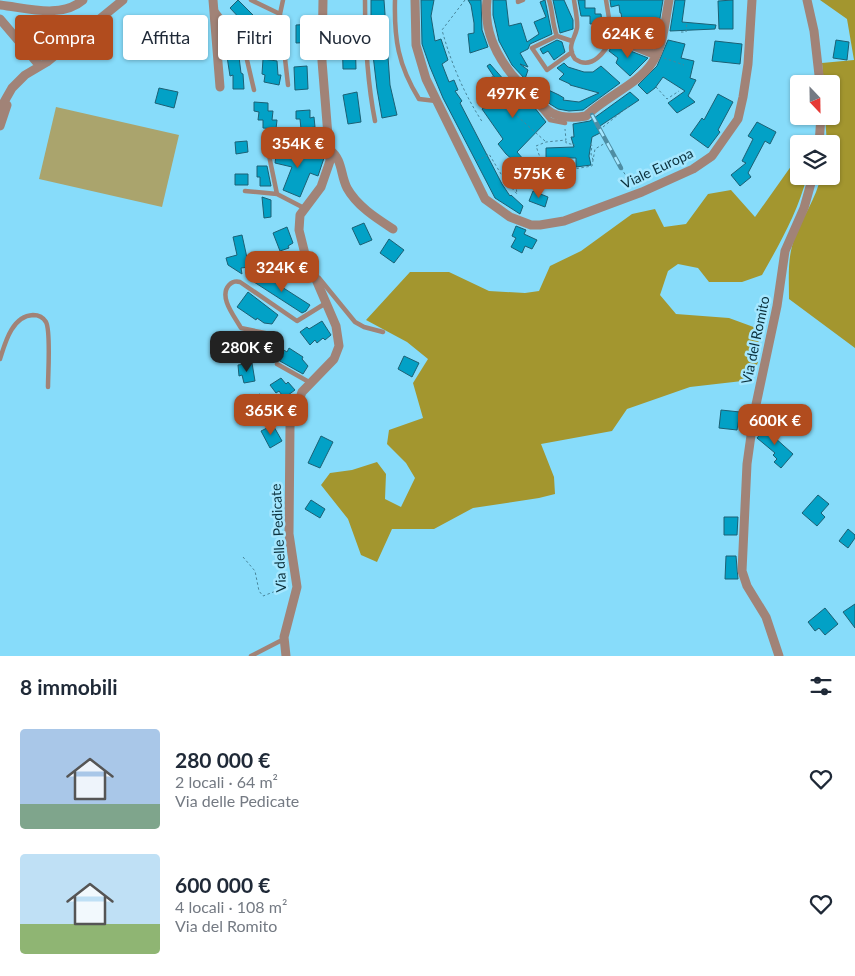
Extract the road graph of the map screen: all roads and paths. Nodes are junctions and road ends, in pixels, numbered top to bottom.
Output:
1 (83, 0) edge
2 (123, 0) edge
3 (250, 0) edge
4 (283, 0) edge
5 (323, 0) edge
6 (365, 0) edge
7 (395, 0) edge
8 (415, 0) edge
9 (465, 0) edge
10 (487, 0) edge
11 (518, 0) edge
12 (523, 0) edge
13 (549, 0) edge
14 (574, 0) edge
15 (606, 0) edge
16 (669, 0) edge
17 (752, 0) edge
18 (808, 0) edge
19 (213, 3) edge
20 (0, 5) edge
21 (280, 14) junction
22 (0, 19) edge
23 (687, 22) dead end
24 (681, 32) dead end
25 (557, 36) junction
26 (612, 37) junction
27 (572, 40) junction
28 (572, 52) junction
29 (656, 55) junction
30 (684, 65) dead end
31 (40, 66) junction
32 (819, 75) edge
33 (493, 76) dead end
34 (288, 85) dead end
35 (521, 86) junction
36 (220, 87) dead end
37 (656, 87) dead end
38 (12, 88) junction
39 (254, 90) dead end
40 (678, 91) dead end
41 (502, 100) dead end
42 (437, 102) junction
43 (629, 106) dead end
44 (0, 109) edge
45 (518, 116) dead end
46 (375, 120) dead end
47 (483, 123) dead end
48 (565, 123) joint
49 (0, 126) edge
50 (603, 128) dead end
51 (566, 140) junction
52 (266, 141) dead end
53 (546, 142) junction
54 (607, 142) dead end
55 (575, 145) dead end
56 (590, 145) dead end
57 (330, 150) junction
58 (593, 161) junction
59 (542, 163) junction
60 (470, 166) junction
61 (621, 168) dead end
62 (628, 179) dead end
63 (811, 185) edge
64 (245, 191) dead end
65 (277, 194) junction
66 (304, 208) junction
67 (393, 229) dead end
68 (310, 267) junction
69 (326, 303) junction
70 (383, 332) dead end
71 (270, 334) dead end
72 (0, 359) edge
73 (277, 364) dead end
74 (310, 382) junction
75 (48, 387) dead end
76 (243, 557) dead end
77 (296, 582) junction
78 (284, 640) junction
79 (251, 656) edge
80 (286, 656) edge
81 (779, 656) edge

1 - 20 street
2 - 31 street
3 - 21 lane
4 - 21 lane
5 - 57 street, Via delle Pedicate
6 - 46 lane
7 - 42 lane
8 - 42 street
9 - 47 path
10 - 35 street
11 - 12 lane
13 - 25 lane
14 - 27 lane
15 - 26 lane
16 - 29 street
17 - 60 street, Viale Europa
18 - 32 street
19 - 36 street
19 - 39 lane
21 - 34 lane
22 - 31 street
23 - 24 path
25 - 27 lane
25 - 28 lane
26 - 28 lane
26 - 29 street
27 - 28 lane
29 - 30 path
29 - 35 street
31 - 38 street
33 - 41 path
35 - 48 lane
37 - 40 path
38 - 44 street
38 - 49 street
42 - 60 street
43 - 50 path
45 - 53 path
48 - 51 path
51 - 53 path
51 - 55 path
52 - 65 lane
53 - 59 path
54 - 58 path
56 - 58 path
57 - 66 street, Via delle Pedicate
57 - 67 street
58 - 59 path
59 - 60 path
61 - 62 path
63 - 81 street, Via del Romito
64 - 65 lane
65 - 66 lane
66 - 68 street, Via delle Pedicate
68 - 69 street, Via delle Pedicate
68 - 70 lane
69 - 71 lane
69 - 74 street, Via delle Pedicate
72 - 75 lane
73 - 74 lane
74 - 77 street, Via delle Pedicate
76 - 77 path
77 - 78 street, Via delle Pedicate
78 - 79 lane
78 - 80 street, Via delle Pedicate

